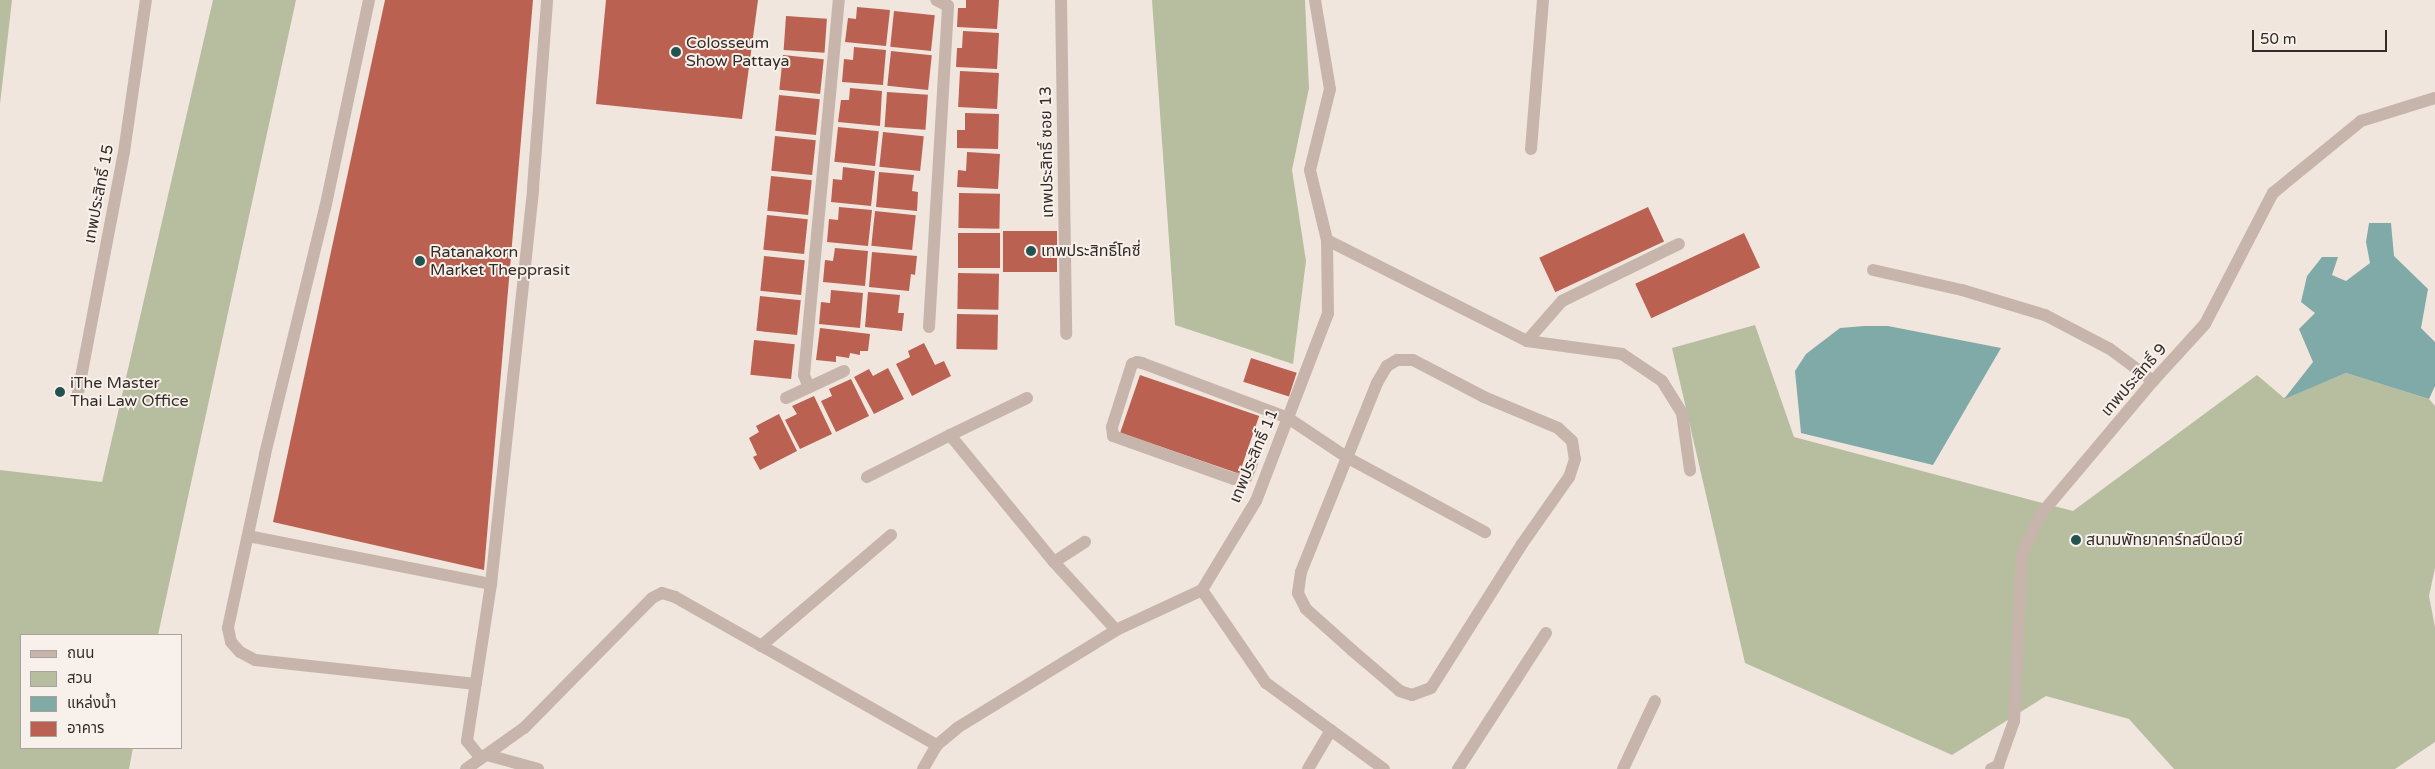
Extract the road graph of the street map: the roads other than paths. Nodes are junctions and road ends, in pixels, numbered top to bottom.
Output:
1 (146, 0) edge
2 (369, 0) edge
3 (546, 0) edge
4 (840, 0) edge
5 (936, 0) edge
6 (1061, 0) edge
7 (1315, 0) edge
8 (1543, 0) edge
9 (2435, 98) edge
10 (1531, 149) dead end
11 (1328, 240) junction
12 (1679, 244) dead end
13 (1873, 270) dead end
14 (929, 327) dead end
15 (1066, 334) dead end
16 (1527, 341) junction
17 (844, 370) dead end
18 (2153, 381) junction
19 (809, 387) junction
20 (78, 393) dead end
21 (786, 398) dead end
22 (1027, 398) dead end
23 (1288, 418) junction
24 (950, 435) junction
25 (1348, 458) junction
26 (1252, 464) dead end
27 (1690, 470) dead end
28 (867, 477) dead end
29 (1485, 532) dead end
30 (891, 535) dead end
31 (248, 536) junction
32 (1085, 542) dead end
33 (1054, 562) junction
34 (491, 584) junction
35 (1202, 590) junction
36 (1116, 630) junction
37 (1546, 633) dead end
38 (761, 646) junction
39 (476, 684) junction
40 (1656, 701) dead end
41 (1331, 730) junction
42 (937, 745) junction
43 (484, 757) junction
44 (466, 769) edge
45 (538, 769) edge
46 (923, 769) edge
47 (1308, 769) edge
48 (1384, 769) edge
49 (1458, 769) edge
50 (1623, 769) edge
51 (1991, 769) edge

1 - 20 street, เทพประสิทธิ์ 15
2 - 31 street
3 - 34 street
4 - 19 street
5 - 14 street
6 - 15 street, เทพประสิทธิ์ ซอย 13
7 - 11 street, เทพประสิทธิ์ 11
8 - 10 street
9 - 18 street, เทพประสิทธิ์ 9
11 - 16 street
11 - 23 street, เทพประสิทธิ์ 11
12 - 16 street
13 - 18 street
16 - 27 street
17 - 19 street
18 - 51 street, เทพประสิทธิ์ 9
19 - 21 street
22 - 24 street
23 - 25 street
23 - 26 street
23 - 35 street, เทพประสิทธิ์ 11
24 - 28 street
24 - 33 street
25 - 25 street
25 - 29 street
30 - 38 street
31 - 34 street
31 - 39 street
32 - 33 street
33 - 36 street
34 - 39 street
35 - 36 street
35 - 41 street
36 - 42 street
37 - 49 street
38 - 42 street
38 - 43 street
39 - 43 street
40 - 50 street
41 - 47 street
41 - 48 street
42 - 46 street
43 - 44 street
43 - 45 street

